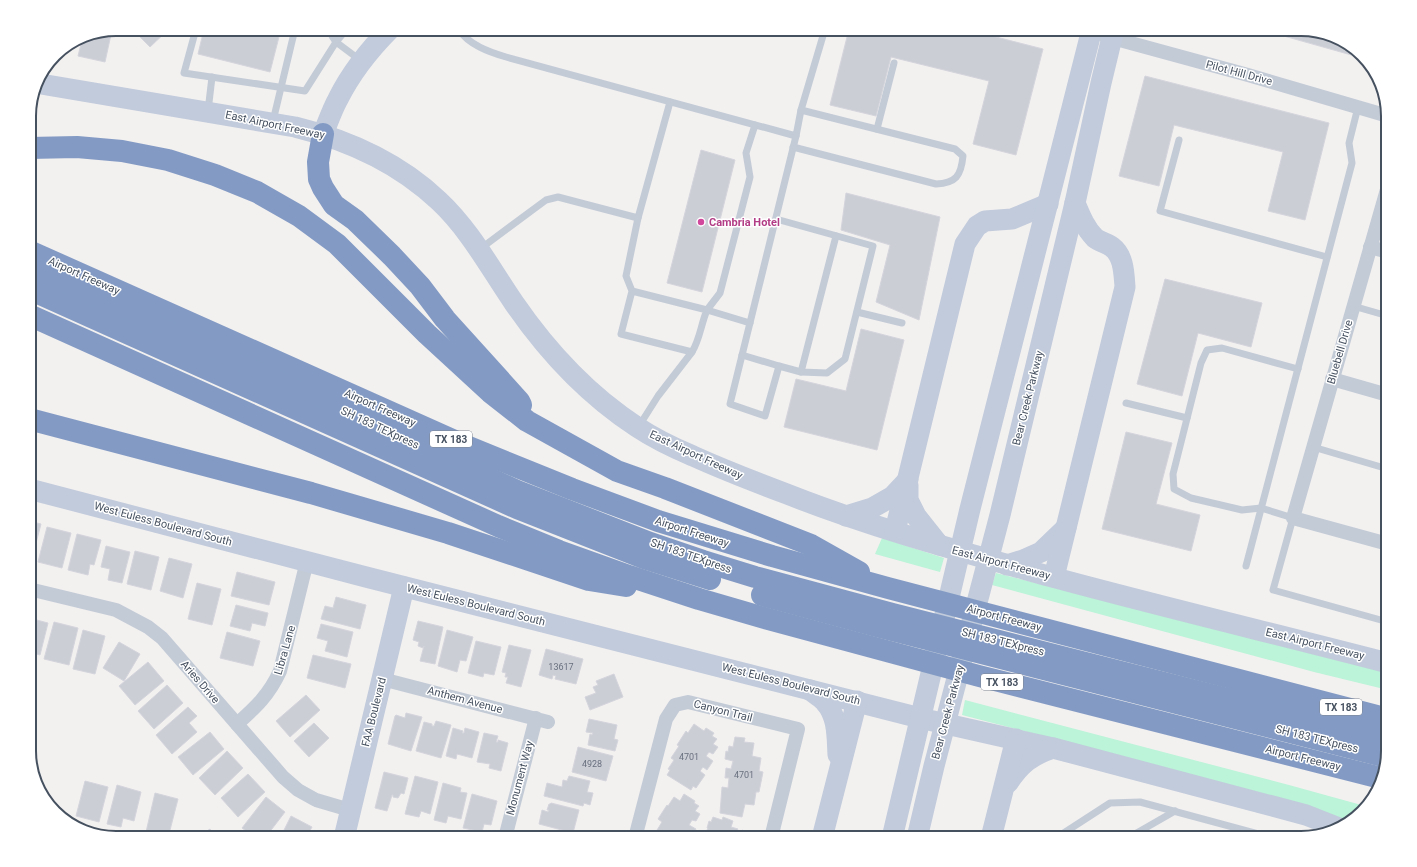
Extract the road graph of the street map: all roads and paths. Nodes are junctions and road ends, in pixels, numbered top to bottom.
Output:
1 (194, 36) edge
2 (293, 36) edge
3 (332, 36) edge
4 (341, 36) edge
5 (384, 36) edge
6 (465, 36) edge
7 (823, 36) edge
8 (1088, 36) edge
9 (1113, 36) edge
10 (1120, 36) edge
11 (336, 42) junction
12 (361, 61) junction
13 (894, 63) dead end
14 (212, 77) junction
15 (42, 85) edge
16 (280, 88) junction
17 (670, 102) junction
18 (1358, 106) junction
19 (801, 110) junction
20 (208, 112) junction
21 (1381, 112) edge
22 (272, 123) junction
23 (754, 125) junction
24 (877, 129) junction
25 (324, 134) junction
26 (796, 136) junction
27 (1179, 140) dead end
28 (794, 147) junction
29 (36, 148) edge
30 (1075, 203) junction
31 (1048, 204) junction
32 (1381, 210) edge
33 (638, 218) junction
34 (776, 219) junction
35 (1012, 219) junction
36 (836, 236) junction
37 (1096, 238) junction
38 (1037, 247) junction
39 (1370, 247) junction
40 (480, 249) junction
41 (1381, 250) edge
42 (36, 254) edge
43 (1062, 256) junction
44 (1327, 257) junction
45 (36, 271) edge
46 (632, 291) junction
47 (36, 292) edge
48 (1353, 306) junction
49 (707, 310) junction
50 (857, 312) junction
51 (1381, 314) edge
52 (36, 318) edge
53 (750, 323) junction
54 (902, 323) dead end
55 (692, 352) junction
56 (742, 355) junction
57 (779, 366) junction
58 (1298, 369) junction
59 (801, 372) junction
60 (1332, 379) junction
61 (1381, 394) edge
62 (1126, 403) dead end
63 (1187, 418) junction
64 (36, 421) edge
65 (527, 421) junction
66 (638, 428) junction
67 (1313, 447) junction
68 (1381, 467) edge
69 (908, 480) junction
70 (36, 491) edge
71 (1261, 508) junction
72 (846, 516) junction
73 (1293, 518) junction
74 (1066, 528) junction
75 (895, 532) junction
76 (1381, 542) edge
77 (939, 545) junction
78 (307, 561) junction
79 (1007, 564) junction
80 (1246, 566) dead end
81 (1054, 577) junction
82 (404, 587) junction
83 (888, 588) junction
84 (1098, 590) junction
85 (36, 591) edge
86 (699, 599) junction
87 (1381, 620) edge
88 (1381, 661) edge
89 (382, 678) junction
90 (808, 688) junction
91 (1294, 694) junction
92 (857, 701) junction
93 (1381, 706) edge
94 (893, 710) junction
95 (1381, 717) edge
96 (542, 720) joint
97 (236, 724) junction
98 (982, 732) junction
99 (1381, 738) edge
100 (1016, 739) junction
101 (1053, 748) junction
102 (1381, 755) edge
103 (1307, 759) junction
104 (839, 773) junction
105 (1377, 777) edge
106 (1372, 787) edge
107 (1003, 791) junction
108 (350, 810) junction
109 (1175, 811) junction
110 (1331, 825) edge
111 (346, 831) edge
112 (506, 831) edge
113 (637, 831) edge
114 (773, 831) edge
115 (824, 831) edge
116 (894, 831) edge
117 (919, 831) edge
118 (993, 831) edge
119 (1067, 831) edge
120 (1140, 831) edge
121 (1251, 831) edge

1 - 14 lane
2 - 16 lane
3 - 11 lane
4 - 11 lane
5 - 12 main road
6 - 17 lane
7 - 19 lane
8 - 31 main road
9 - 30 main road, Bear Creek Parkway
10 - 18 street, Pilot Hill Drive
11 - 12 lane
11 - 16 lane
12 - 25 main road
13 - 24 lane
14 - 16 lane
14 - 20 lane
15 - 20 main road, East Airport Freeway
16 - 22 lane
17 - 23 lane
17 - 33 lane
18 - 21 street, Pilot Hill Drive
18 - 44 lane
19 - 24 lane
19 - 26 lane
20 - 22 main road, East Airport Freeway
22 - 25 main road, East Airport Freeway
23 - 26 lane
23 - 49 lane
24 - 28 lane
25 - 40 main road, East Airport Freeway
25 - 65 highway
26 - 28 lane
27 - 44 lane
28 - 34 lane
29 - 65 highway
30 - 37 main road
30 - 43 main road, Bear Creek Parkway
31 - 35 main road
31 - 38 main road
32 - 39 street, Bluebell Drive
33 - 40 lane
33 - 46 lane
34 - 36 lane
34 - 53 lane
35 - 38 main road
35 - 69 main road
36 - 50 lane
36 - 59 lane
37 - 43 main road
37 - 74 main road
38 - 116 main road
39 - 41 street
39 - 48 street, Bluebell Drive
40 - 66 main road, East Airport Freeway
42 - 83 highway, Airport Freeway / TX 183
43 - 117 main road, Bear Creek Parkway
44 - 58 lane
45 - 99 highway, SH 183 TEXpress
46 - 49 lane
46 - 55 lane
47 - 102 highway, SH 183 TEXpress
48 - 51 lane
48 - 60 street, Bluebell Drive
49 - 53 lane
49 - 55 lane
50 - 54 lane
50 - 59 lane
52 - 86 highway, Airport Freeway / TX 183
53 - 56 lane
55 - 66 lane
56 - 57 lane
56 - 57 lane
57 - 59 lane
58 - 63 lane
58 - 71 lane
60 - 61 street
60 - 67 street, Bluebell Drive
62 - 63 lane
63 - 71 lane
64 - 86 highway
65 - 83 highway
66 - 72 main road, East Airport Freeway
67 - 68 lane
67 - 73 street, Bluebell Drive
69 - 72 main road
69 - 75 main road
69 - 77 main road
70 - 78 main road, West Euless Boulevard South
71 - 73 lane
71 - 80 lane
72 - 75 main road, East Airport Freeway
73 - 76 street
73 - 87 lane
74 - 79 main road
74 - 81 main road
74 - 84 main road
75 - 77 main road, East Airport Freeway
77 - 79 main road, East Airport Freeway
78 - 82 main road, West Euless Boulevard South
78 - 97 street, Libra Lane
79 - 81 main road, East Airport Freeway
81 - 84 main road, East Airport Freeway
82 - 89 main road, FAA Boulevard
82 - 90 main road, West Euless Boulevard South
83 - 91 highway, Airport Freeway / TX 183
84 - 88 main road, East Airport Freeway
85 - 97 street, Aries Drive
86 - 103 highway, Airport Freeway / TX 183
89 - 96 street, Anthem Avenue
89 - 108 main road, FAA Boulevard
90 - 92 main road, West Euless Boulevard South
90 - 104 main road
91 - 93 highway
91 - 95 highway, Airport Freeway / TX 183
92 - 94 main road, West Euless Boulevard South
92 - 104 main road
94 - 98 main road, West Euless Boulevard South
94 - 104 main road
96 - 112 street, Monument Way
97 - 108 street, Aries Drive
98 - 100 main road
98 - 107 main road
100 - 101 main road
100 - 107 main road
101 - 107 main road
101 - 110 main road
103 - 105 highway, Airport Freeway / TX 183
103 - 106 highway
104 - 115 main road
107 - 118 main road
108 - 111 main road, FAA Boulevard
109 - 119 lane
109 - 120 lane
109 - 121 lane
113 - 114 street, Canyon Trail

